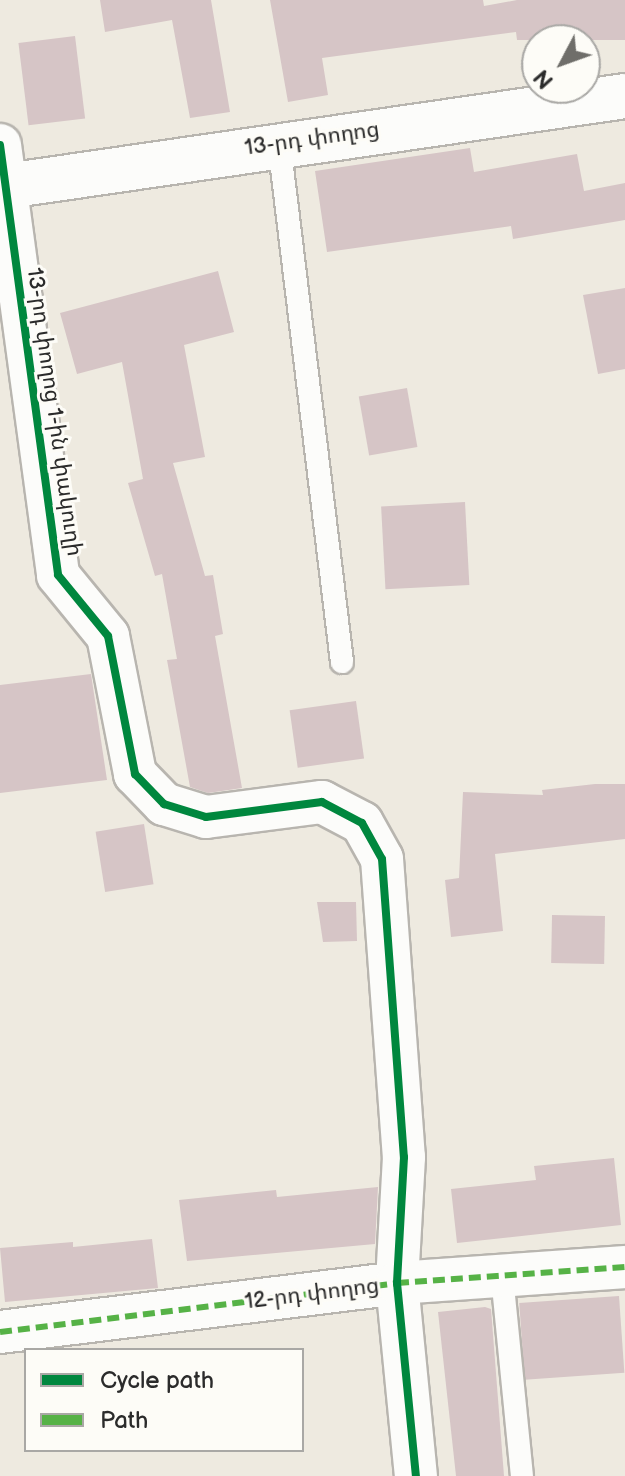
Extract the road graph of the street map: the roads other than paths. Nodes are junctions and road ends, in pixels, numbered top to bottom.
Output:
1 (625, 96) edge
2 (279, 143) junction
3 (2, 172) edge
4 (342, 662) dead end
5 (625, 1267) edge
6 (502, 1276) junction
7 (397, 1283) junction
8 (0, 1332) edge
9 (416, 1476) edge
10 (522, 1476) edge

1 - 2 street, 13-րդ փողոց
2 - 3 street, 13-րդ փողոց
2 - 4 lane
3 - 7 street, 13-րդ փողոց 1-ին փակուղի
5 - 6 street, 12-րդ փողոց
6 - 7 street, 12-րդ փողոց
6 - 10 lane
7 - 8 street, 12-րդ փողոց
7 - 9 street

